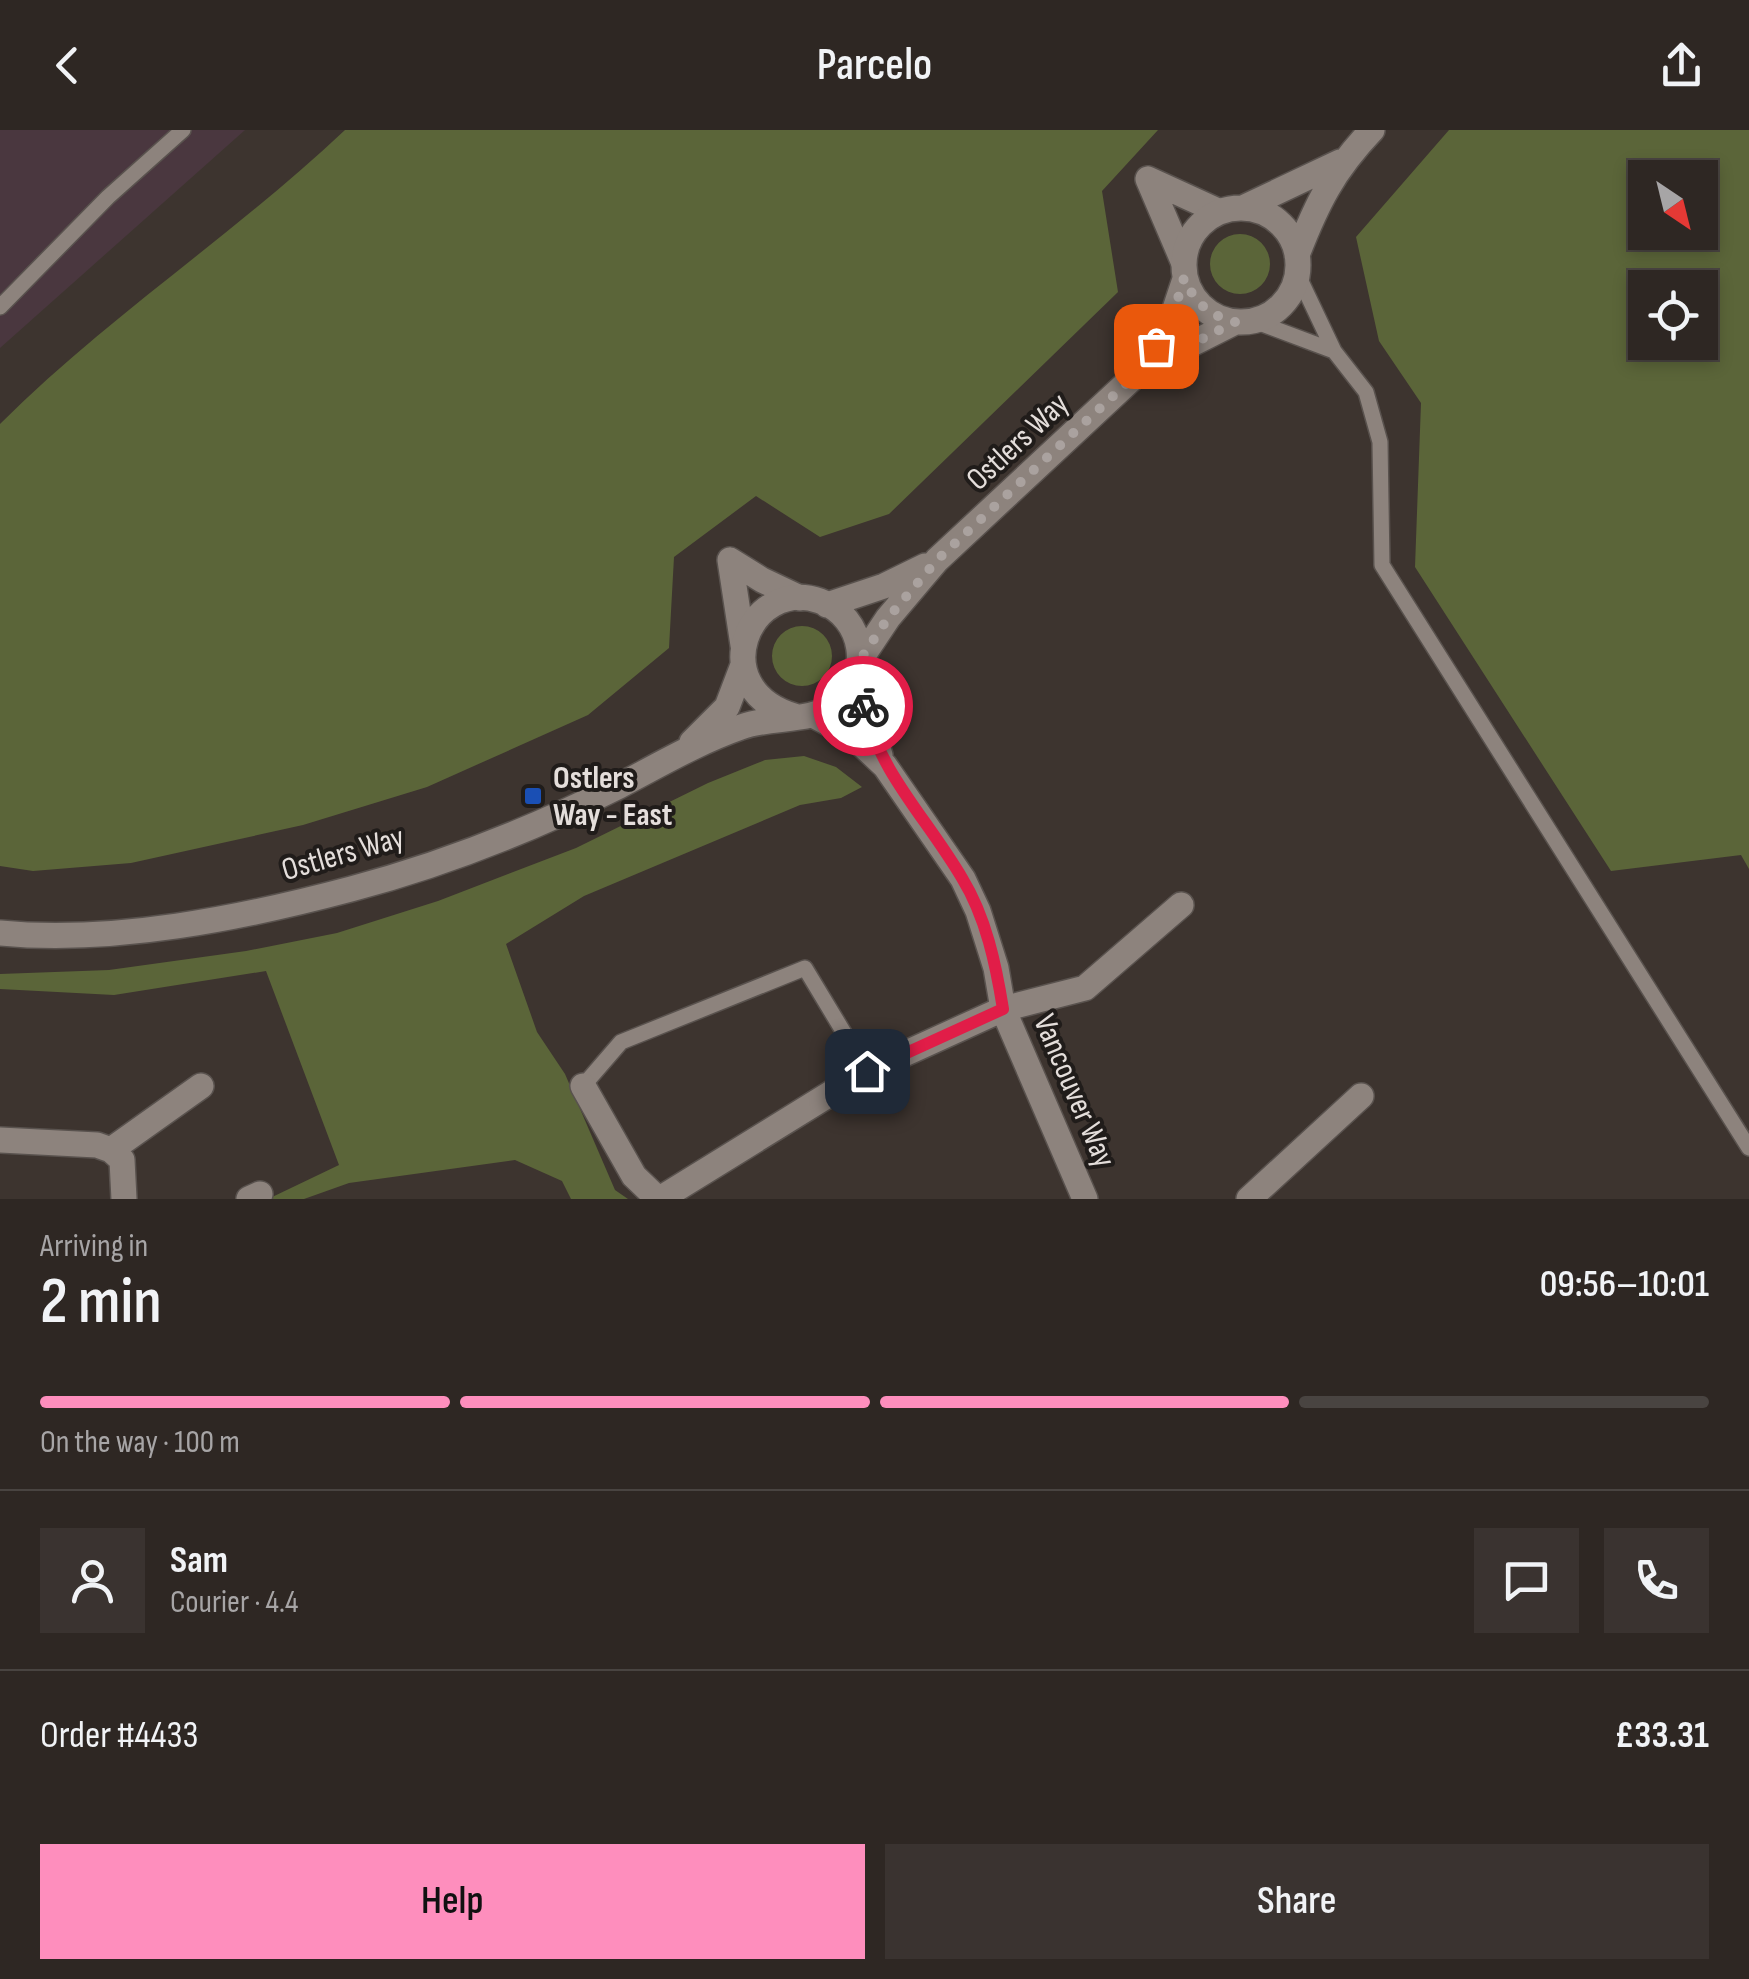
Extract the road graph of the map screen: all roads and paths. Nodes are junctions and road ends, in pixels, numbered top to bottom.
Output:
1 (183, 130) edge
2 (1372, 130) edge
3 (1342, 162) junction
4 (1245, 207) junction
5 (1218, 211) junction
6 (1297, 265) junction
7 (1184, 270) junction
8 (0, 307) edge
9 (1244, 321) junction
10 (1334, 351) junction
11 (1141, 370) junction
12 (937, 560) junction
13 (800, 598) junction
14 (827, 605) junction
15 (743, 655) junction
16 (858, 669) junction
17 (804, 715) junction
18 (682, 752) junction
19 (885, 766) junction
20 (1182, 905) dead end
21 (0, 933) edge
22 (1003, 1009) junction
23 (867, 1071) junction
24 (200, 1086) dead end
25 (583, 1086) joint
26 (1361, 1096) dead end
27 (0, 1140) edge
28 (1749, 1148) edge
29 (111, 1150) junction
30 (124, 1199) edge
31 (659, 1199) edge
32 (1085, 1199) edge
33 (1249, 1199) edge

1 - 8 lane
2 - 3 street, Ostlers Way
3 - 4 street, Ostlers Way
3 - 6 street, Ostlers Way
4 - 5 street, Ostlers Way
4 - 6 street
5 - 7 street, Ostlers Way
5 - 7 street
6 - 9 street, Ostlers Way
6 - 10 lane
7 - 9 street
7 - 11 street, Ostlers Way
9 - 10 lane
9 - 11 street, Ostlers Way
10 - 28 lane
11 - 12 street, Ostlers Way
12 - 14 street, Ostlers Way
12 - 16 street, Ostlers Way
13 - 14 street
13 - 15 street, Ostlers Way
13 - 15 street
14 - 16 street
15 - 17 street
15 - 18 street, Ostlers Way
16 - 17 street, Ostlers Way
16 - 19 street
17 - 18 street, Ostlers Way
17 - 19 street
18 - 21 street, Ostlers Way
19 - 22 street, Vancouver Way
20 - 22 street, Vancouver Way
22 - 23 street
22 - 32 street, Vancouver Way
23 - 25 lane
23 - 31 street
24 - 29 street
25 - 31 street
26 - 33 street
27 - 29 street
29 - 30 street

